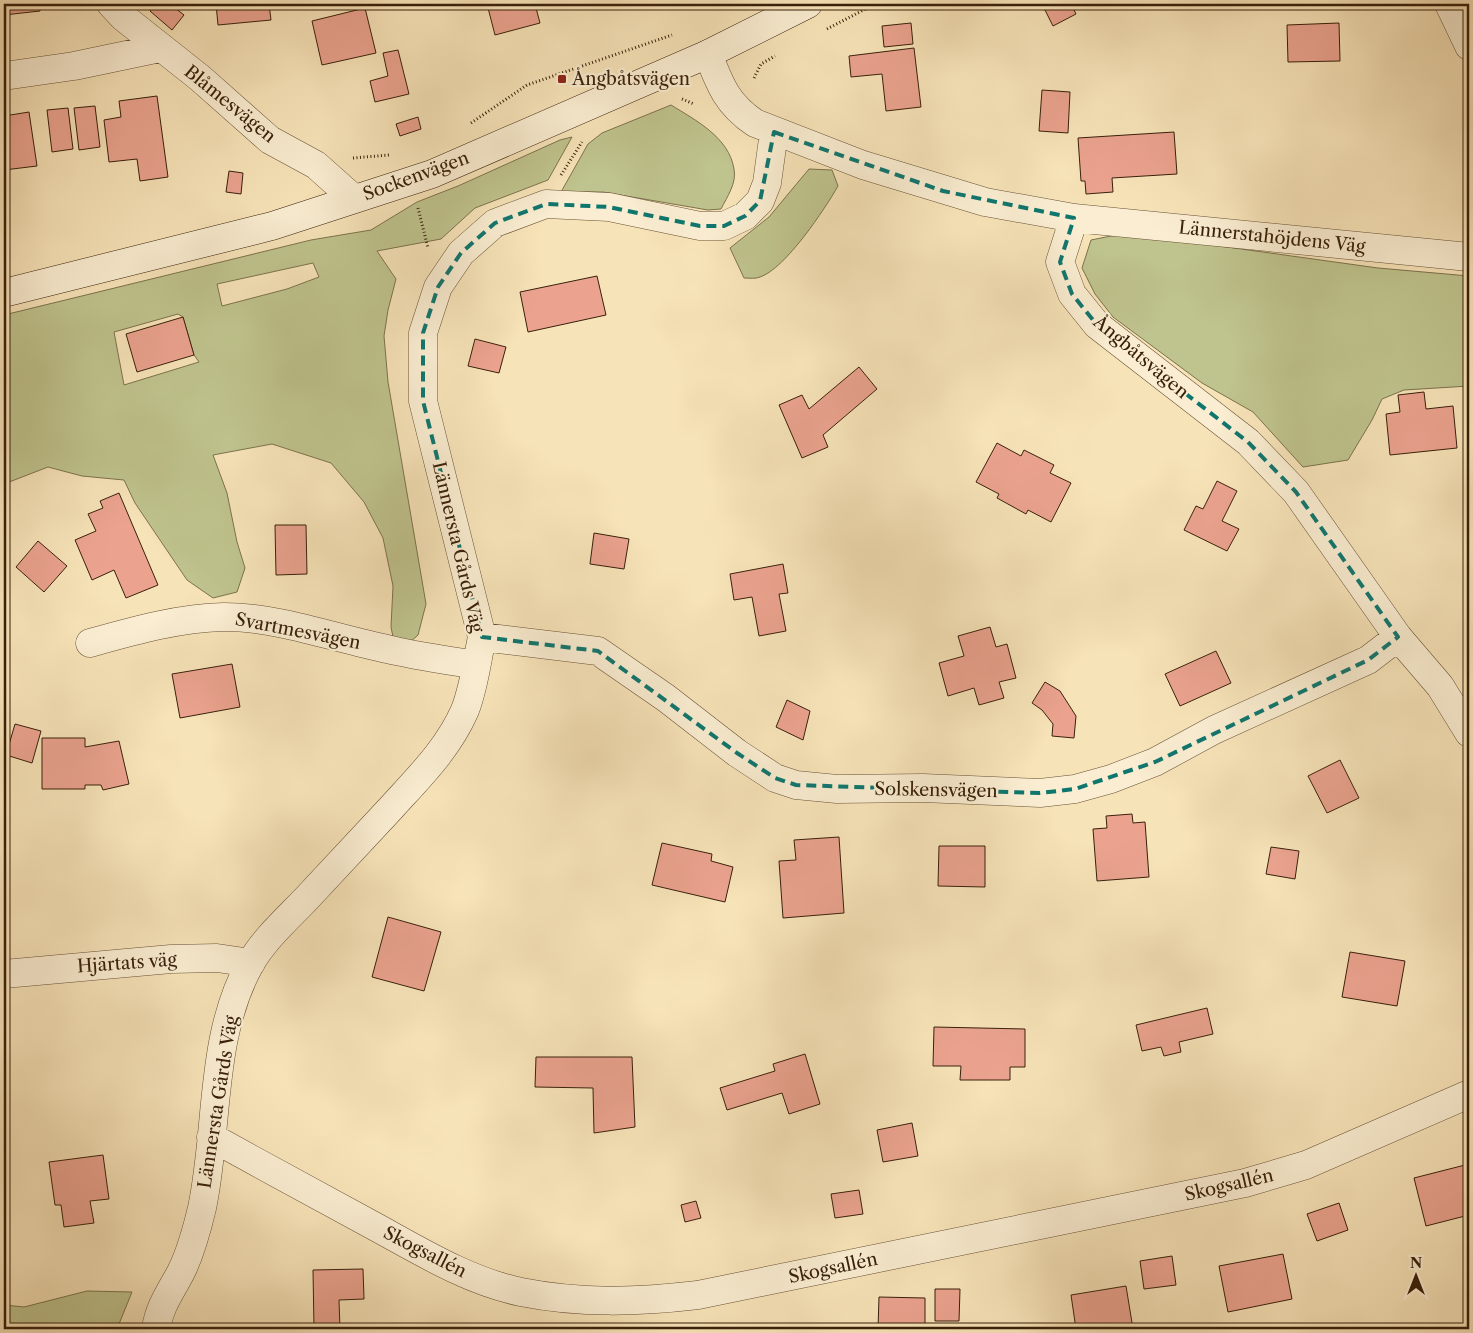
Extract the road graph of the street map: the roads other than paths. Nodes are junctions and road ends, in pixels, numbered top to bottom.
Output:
1 (111, 4) edge
2 (808, 4) edge
3 (1449, 4) edge
4 (1469, 46) edge
5 (160, 48) junction
6 (708, 54) junction
7 (4, 76) edge
8 (774, 132) junction
9 (353, 198) junction
10 (1074, 218) junction
11 (1469, 257) edge
12 (4, 293) edge
13 (1398, 636) junction
14 (482, 637) junction
15 (90, 643) dead end
16 (476, 665) junction
17 (1469, 733) edge
18 (250, 963) junction
19 (4, 974) edge
20 (1469, 1094) edge
21 (211, 1137) junction
22 (156, 1329) edge

1 - 5 street, Blåmesvägen
2 - 6 street, Sockenvägen
3 - 4 street
5 - 7 street
5 - 9 street, Blåmesvägen
6 - 8 street
6 - 9 street, Sockenvägen
8 - 10 street
8 - 14 street, Lännersta Gårds Väg
9 - 12 street, Sockenvägen
10 - 11 street, Lännerstahöjdens Väg
10 - 13 street, Ångbåtsvägen
13 - 14 street, Solskensvägen
13 - 17 street, Ångbåtsvägen
14 - 16 street, Lännersta Gårds Väg
15 - 16 street, Svartmesvägen
16 - 18 street, Lännersta Gårds Väg
18 - 19 street, Hjärtats väg
18 - 21 street, Lännersta Gårds Väg
20 - 21 street, Skogsallén
21 - 22 street, Lännersta Gårds Väg

